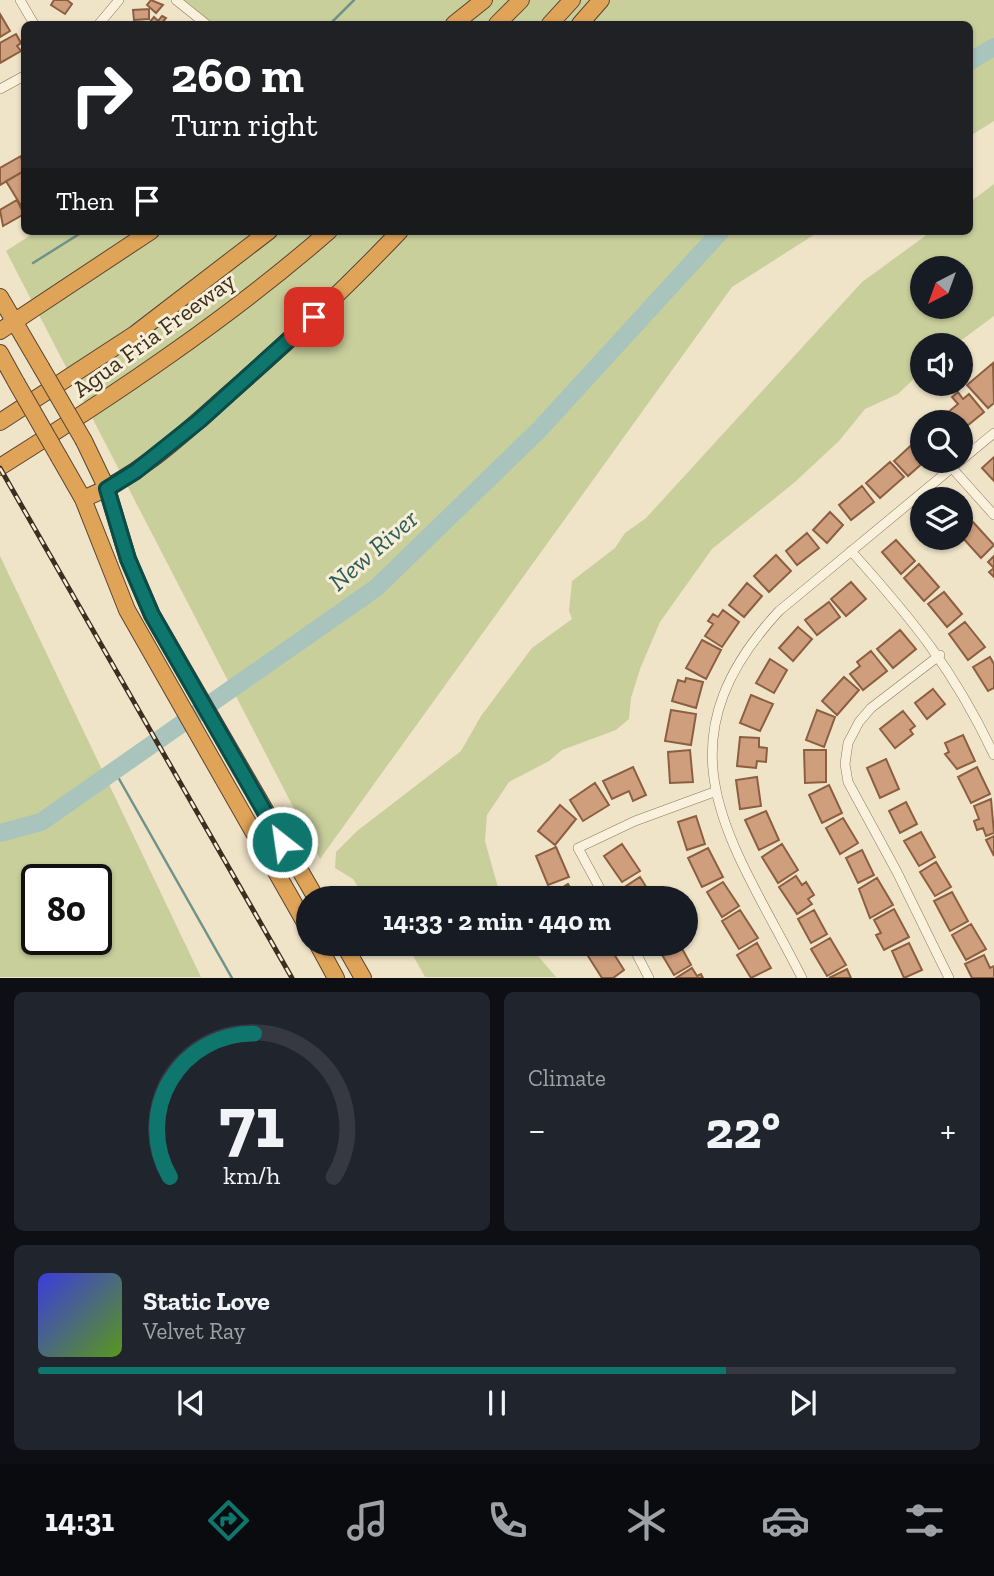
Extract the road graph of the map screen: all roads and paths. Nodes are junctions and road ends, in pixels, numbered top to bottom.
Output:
1 (20, 0) edge
2 (120, 0) edge
3 (176, 0) edge
4 (484, 0) edge
5 (521, 0) edge
6 (572, 0) edge
7 (601, 0) edge
8 (32, 21) edge
9 (102, 21) edge
10 (202, 21) edge
11 (458, 21) edge
12 (499, 21) edge
13 (553, 21) edge
14 (583, 21) edge
15 (21, 78) edge
16 (0, 89) edge
17 (145, 235) edge
18 (264, 235) edge
19 (324, 235) edge
20 (396, 235) edge
21 (0, 297) edge
22 (15, 322) junction
23 (0, 331) edge
24 (0, 354) edge
25 (0, 422) edge
26 (994, 433) edge
27 (973, 450) edge
28 (0, 467) edge
29 (946, 473) edge
30 (956, 473) edge
31 (107, 489) junction
32 (83, 499) junction
33 (994, 515) edge
34 (851, 551) junction
35 (940, 655) junction
36 (994, 755) edge
37 (714, 792) junction
38 (309, 886) edge
39 (599, 886) edge
40 (296, 907) edge
41 (324, 956) edge
42 (350, 956) edge
43 (638, 956) edge
44 (336, 978) edge
45 (363, 978) edge
46 (649, 978) edge
47 (802, 978) edge
48 (949, 978) edge

1 - 8 street
2 - 9 street
3 - 10 street
4 - 11 highway
5 - 12 highway
6 - 13 highway
7 - 14 highway
15 - 16 street
17 - 22 highway
18 - 25 highway, Agua Fria Freeway
19 - 28 highway, Agua Fria Freeway
20 - 31 highway
21 - 22 highway
22 - 23 highway
22 - 31 highway, bridge
24 - 32 highway, bridge
26 - 27 street
29 - 34 street
30 - 33 street
31 - 32 highway
31 - 38 highway
32 - 40 highway
34 - 35 street
34 - 37 street
35 - 36 street
35 - 48 street
37 - 39 street
37 - 47 street
41 - 44 highway
42 - 45 highway
43 - 46 street

